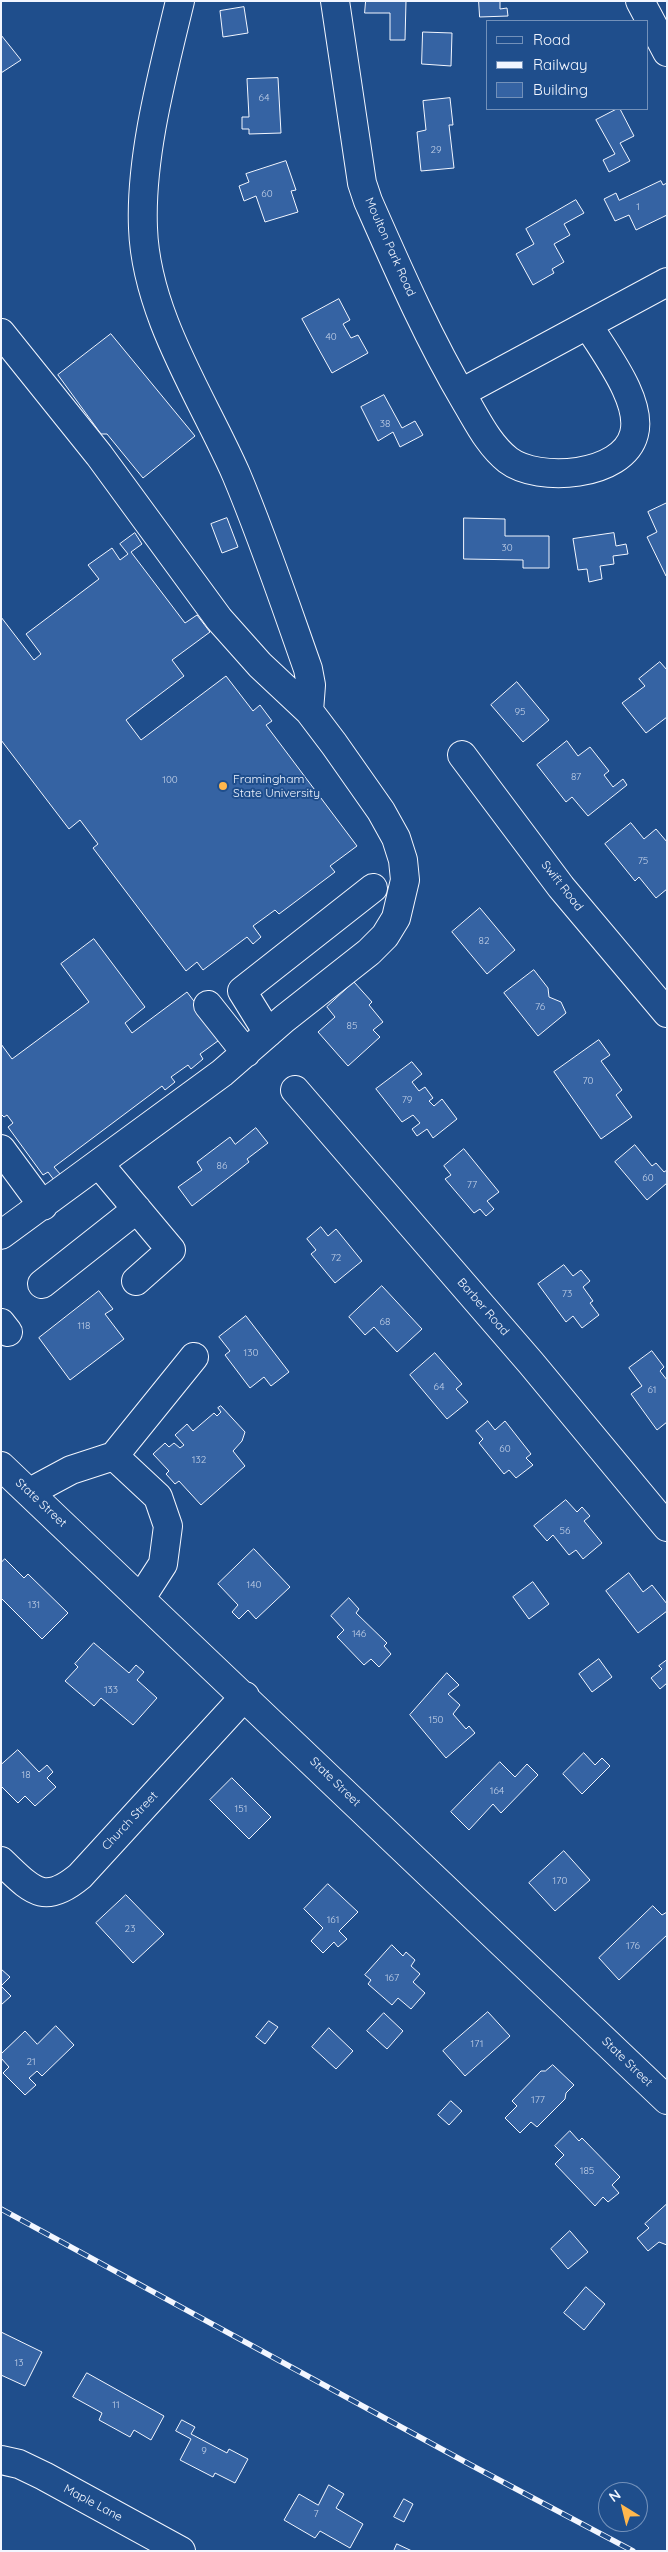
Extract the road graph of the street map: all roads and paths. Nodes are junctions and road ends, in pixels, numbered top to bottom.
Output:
1 (180, 1) edge
2 (335, 1) edge
3 (640, 1) edge
4 (667, 52) edge
5 (667, 282) edge
6 (588, 325) junction
7 (1, 333) edge
8 (461, 394) junction
9 (309, 711) junction
10 (462, 755) dead end
11 (373, 888) dead end
12 (208, 1005) dead end
13 (667, 1013) edge
14 (268, 1033) junction
15 (246, 1053) junction
16 (295, 1090) dead end
17 (1, 1149) edge
18 (99, 1164) junction
19 (43, 1206) junction
20 (137, 1209) junction
21 (1, 1236) edge
22 (136, 1281) dead end
23 (42, 1284) dead end
24 (194, 1357) dead end
25 (114, 1456) junction
26 (1, 1466) edge
27 (30, 1492) junction
28 (667, 1527) edge
29 (141, 1598) junction
30 (245, 1696) junction
31 (1, 1861) edge
32 (667, 2100) edge
33 (1, 2460) edge
34 (181, 2551) edge

1 - 9 street
2 - 8 street, Moulton Park Road
3 - 4 street
5 - 6 street
6 - 8 street
6 - 8 street, Moulton Park Road
7 - 9 street
9 - 14 street
10 - 13 street, Swift Road
11 - 14 street
12 - 15 street
14 - 15 street
15 - 18 street
16 - 28 street, Barber Road
17 - 19 street
18 - 19 street
18 - 20 street
19 - 21 street
20 - 22 street
20 - 23 street
24 - 25 street
25 - 27 street
25 - 29 street
26 - 27 street, State Street
27 - 29 street, State Street
29 - 30 street, State Street
30 - 31 street, Church Street
30 - 32 street, State Street
33 - 34 street, Maple Lane

